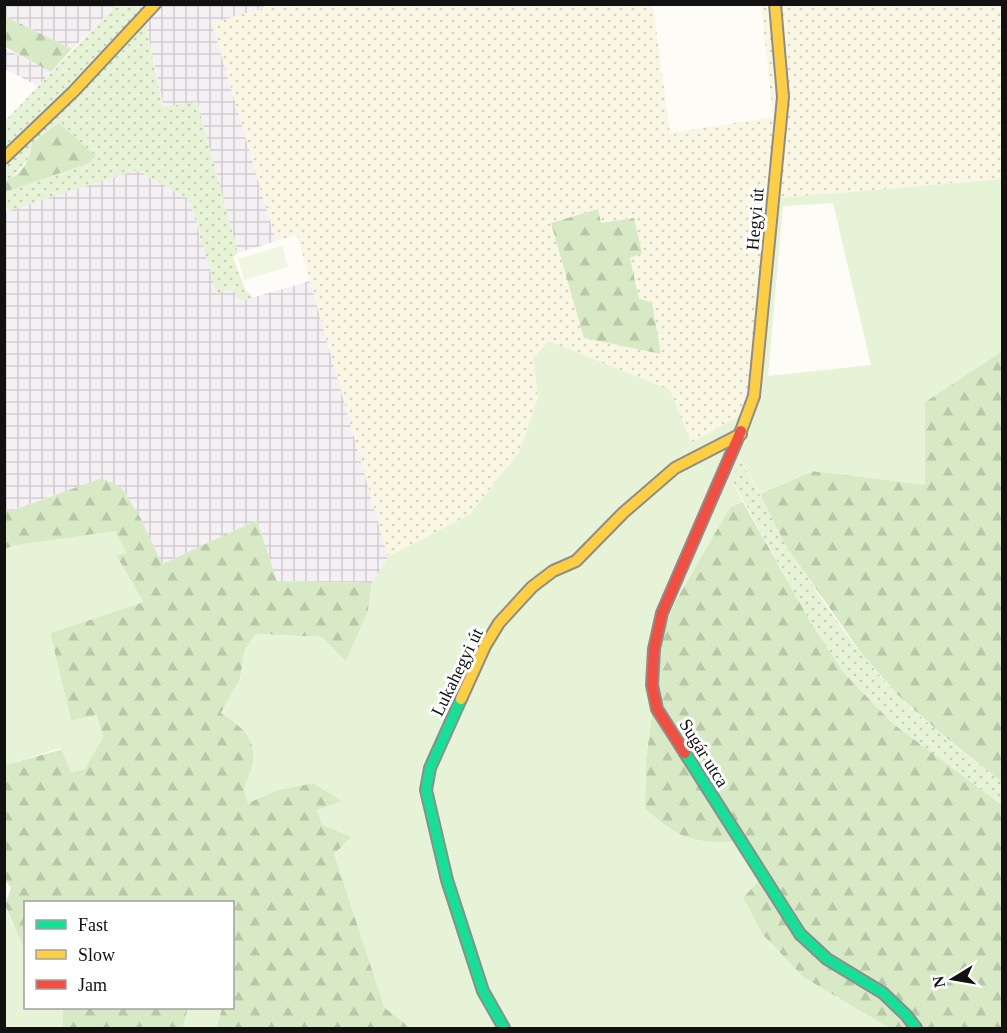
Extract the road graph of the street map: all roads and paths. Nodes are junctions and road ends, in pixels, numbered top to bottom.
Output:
1 (155, 4) edge
2 (775, 4) edge
3 (4, 158) edge
4 (741, 434) junction
5 (504, 1029) edge
6 (916, 1029) edge

1 - 3 street
2 - 4 street, Hegyi út
4 - 5 street, Lukahegyi út
4 - 6 street, Sugár utca

